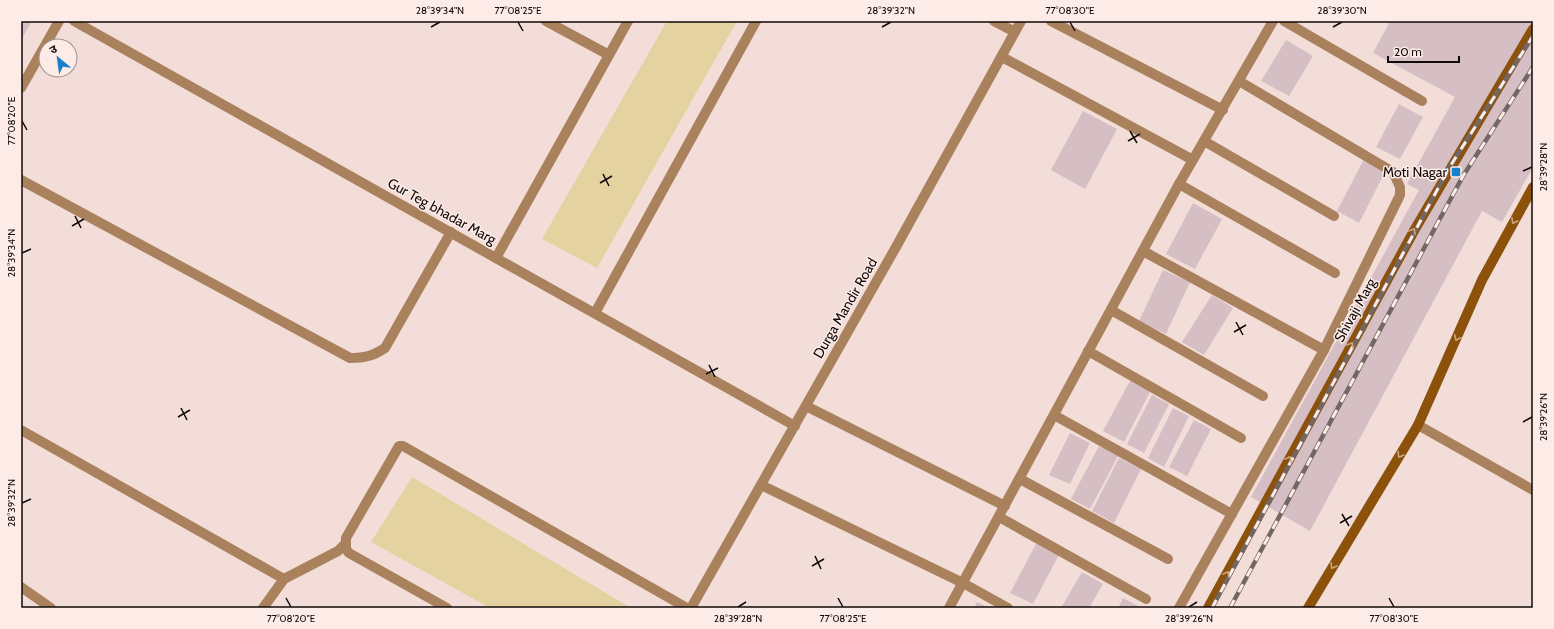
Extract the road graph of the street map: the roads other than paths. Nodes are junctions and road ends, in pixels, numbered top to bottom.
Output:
1 (59, 21) edge
2 (74, 21) edge
3 (546, 21) edge
4 (628, 21) edge
5 (756, 21) edge
6 (994, 21) edge
7 (1021, 21) edge
8 (1051, 21) edge
9 (1273, 21) edge
10 (1284, 21) edge
11 (1533, 29) edge
12 (1015, 32) junction
13 (609, 55) junction
14 (1002, 57) junction
15 (1239, 81) junction
16 (21, 88) edge
17 (1422, 101) dead end
18 (1223, 110) junction
19 (1204, 141) junction
20 (1193, 160) junction
21 (21, 180) edge
22 (1179, 184) junction
23 (1533, 187) edge
24 (1334, 216) dead end
25 (451, 232) junction
26 (1143, 251) junction
27 (496, 258) junction
28 (1335, 273) dead end
29 (1111, 310) junction
30 (595, 313) junction
31 (1324, 350) junction
32 (1088, 351) junction
33 (1263, 396) dead end
34 (806, 406) junction
35 (1054, 415) junction
36 (1418, 425) junction
37 (795, 426) junction
38 (21, 430) edge
39 (1241, 438) dead end
40 (1020, 479) junction
41 (761, 485) junction
42 (1533, 490) edge
43 (1005, 506) junction
44 (1232, 514) junction
45 (999, 517) junction
46 (345, 544) junction
47 (1168, 559) dead end
48 (284, 579) junction
49 (963, 583) junction
50 (21, 587) edge
51 (1146, 600) dead end
52 (51, 608) edge
53 (263, 608) edge
54 (447, 608) edge
55 (687, 608) edge
56 (691, 608) edge
57 (949, 608) edge
58 (1008, 608) edge
59 (1179, 608) edge
60 (1208, 608) edge
61 (1308, 608) edge

1 - 16 street
2 - 25 street, Gur Teg bhadar Marg
3 - 13 street
4 - 13 street
5 - 30 street
6 - 12 street
7 - 12 street, Durga Mandir Road
8 - 18 street
9 - 15 street
10 - 17 street
60 -> 11 main road, Shivaji Marg
12 - 14 street, Durga Mandir Road
13 - 27 street
14 - 20 street
14 - 34 street, Durga Mandir Road
15 - 18 street
15 - 31 street
18 - 19 street
19 - 20 street
19 - 24 street
20 - 22 street
21 - 25 street
22 - 26 street
22 - 28 street
23 -> 36 main road
25 - 27 street, Gur Teg bhadar Marg
26 - 29 street
26 - 31 street
27 - 30 street, Gur Teg bhadar Marg
29 - 32 street
29 - 33 street
30 - 37 street, Gur Teg bhadar Marg
31 - 44 street
32 - 35 street
32 - 39 street
34 - 37 street, Durga Mandir Road
34 - 43 street
35 - 40 street
35 - 44 street
36 - 42 street
36 -> 61 main road
37 - 41 street, Durga Mandir Road
38 - 48 street
40 - 43 street
40 - 47 street
41 - 49 street
41 - 56 street, Durga Mandir Road
43 - 45 street
44 - 59 street
45 - 49 street
45 - 51 street
46 - 48 street
46 - 54 street
46 - 55 street
48 - 53 street
49 - 57 street
49 - 58 street
50 - 52 street

